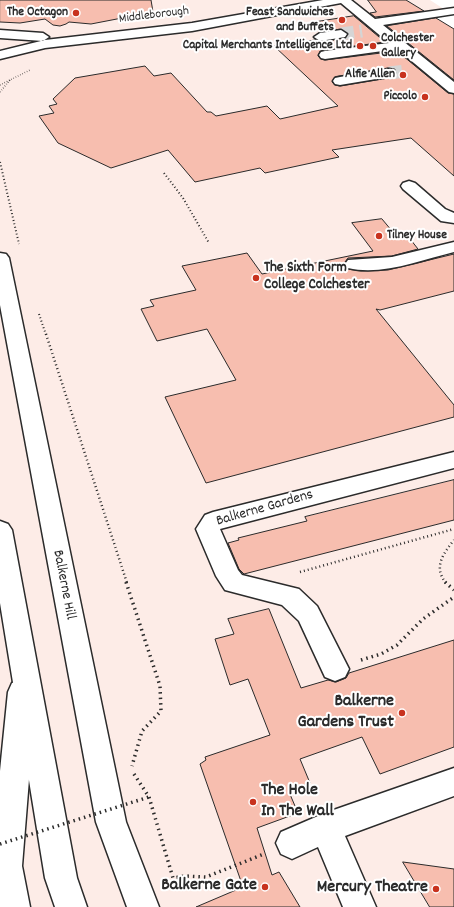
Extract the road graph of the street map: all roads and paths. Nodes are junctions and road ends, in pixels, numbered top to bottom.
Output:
1 (290, 0) edge
2 (343, 0) edge
3 (309, 6) junction
4 (357, 11) junction
5 (454, 11) edge
6 (245, 18) junction
7 (378, 26) junction
8 (362, 32) tunnel mouth
9 (0, 34) edge
10 (341, 34) tunnel mouth
11 (113, 36) junction
12 (320, 37) dead end
13 (400, 45) junction
14 (0, 55) edge
15 (325, 55) dead end
16 (427, 68) junction
17 (34, 69) dead end
18 (413, 70) tunnel mouth
19 (389, 73) tunnel mouth
20 (454, 76) edge
21 (12, 78) junction
22 (440, 78) junction
23 (340, 81) dead end
24 (0, 85) edge
25 (454, 89) edge
26 (0, 92) edge
27 (0, 162) edge
28 (164, 173) dead end
29 (408, 186) dead end
30 (454, 218) edge
31 (209, 243) dead end
32 (454, 247) edge
33 (10, 253) edge
34 (354, 264) dead end
35 (39, 313) dead end
36 (454, 460) edge
37 (454, 529) edge
38 (0, 530) edge
39 (454, 540) edge
40 (264, 590) junction
41 (454, 590) edge
42 (454, 598) edge
43 (24, 668) junction
44 (335, 669) joint
45 (454, 782) edge
46 (149, 797) junction
47 (325, 828) junction
48 (292, 843) joint
49 (0, 844) edge
50 (14, 907) edge
51 (70, 907) edge
52 (143, 907) edge
53 (360, 907) edge

1 - 6 street, Middleborough
2 - 3 street, Middleborough
2 - 4 street
3 - 4 street, Middleborough
3 - 6 street, Middleborough
4 - 7 street
5 - 7 street
6 - 11 street, Middleborough
7 - 8 street
7 - 13 street
9 - 11 street, Middleborough
10 - 12 street
11 - 14 street, Middleborough
13 - 15 street
13 - 16 street
16 - 18 street
16 - 22 street
17 - 21 path
19 - 23 street
20 - 22 street
21 - 24 path
21 - 26 path
22 - 25 street
27 - 33 path
28 - 31 path
29 - 30 street
32 - 34 street
33 - 52 street, Balkerne Hill
35 - 46 path
36 - 40 street, Balkerne Gardens
37 - 40 path
38 - 43 street
39 - 41 path
40 - 44 street, Balkerne Gardens
42 - 44 path
43 - 50 street
43 - 51 street
45 - 47 street
46 - 48 path
46 - 49 path, bridge
47 - 48 street
47 - 53 street

